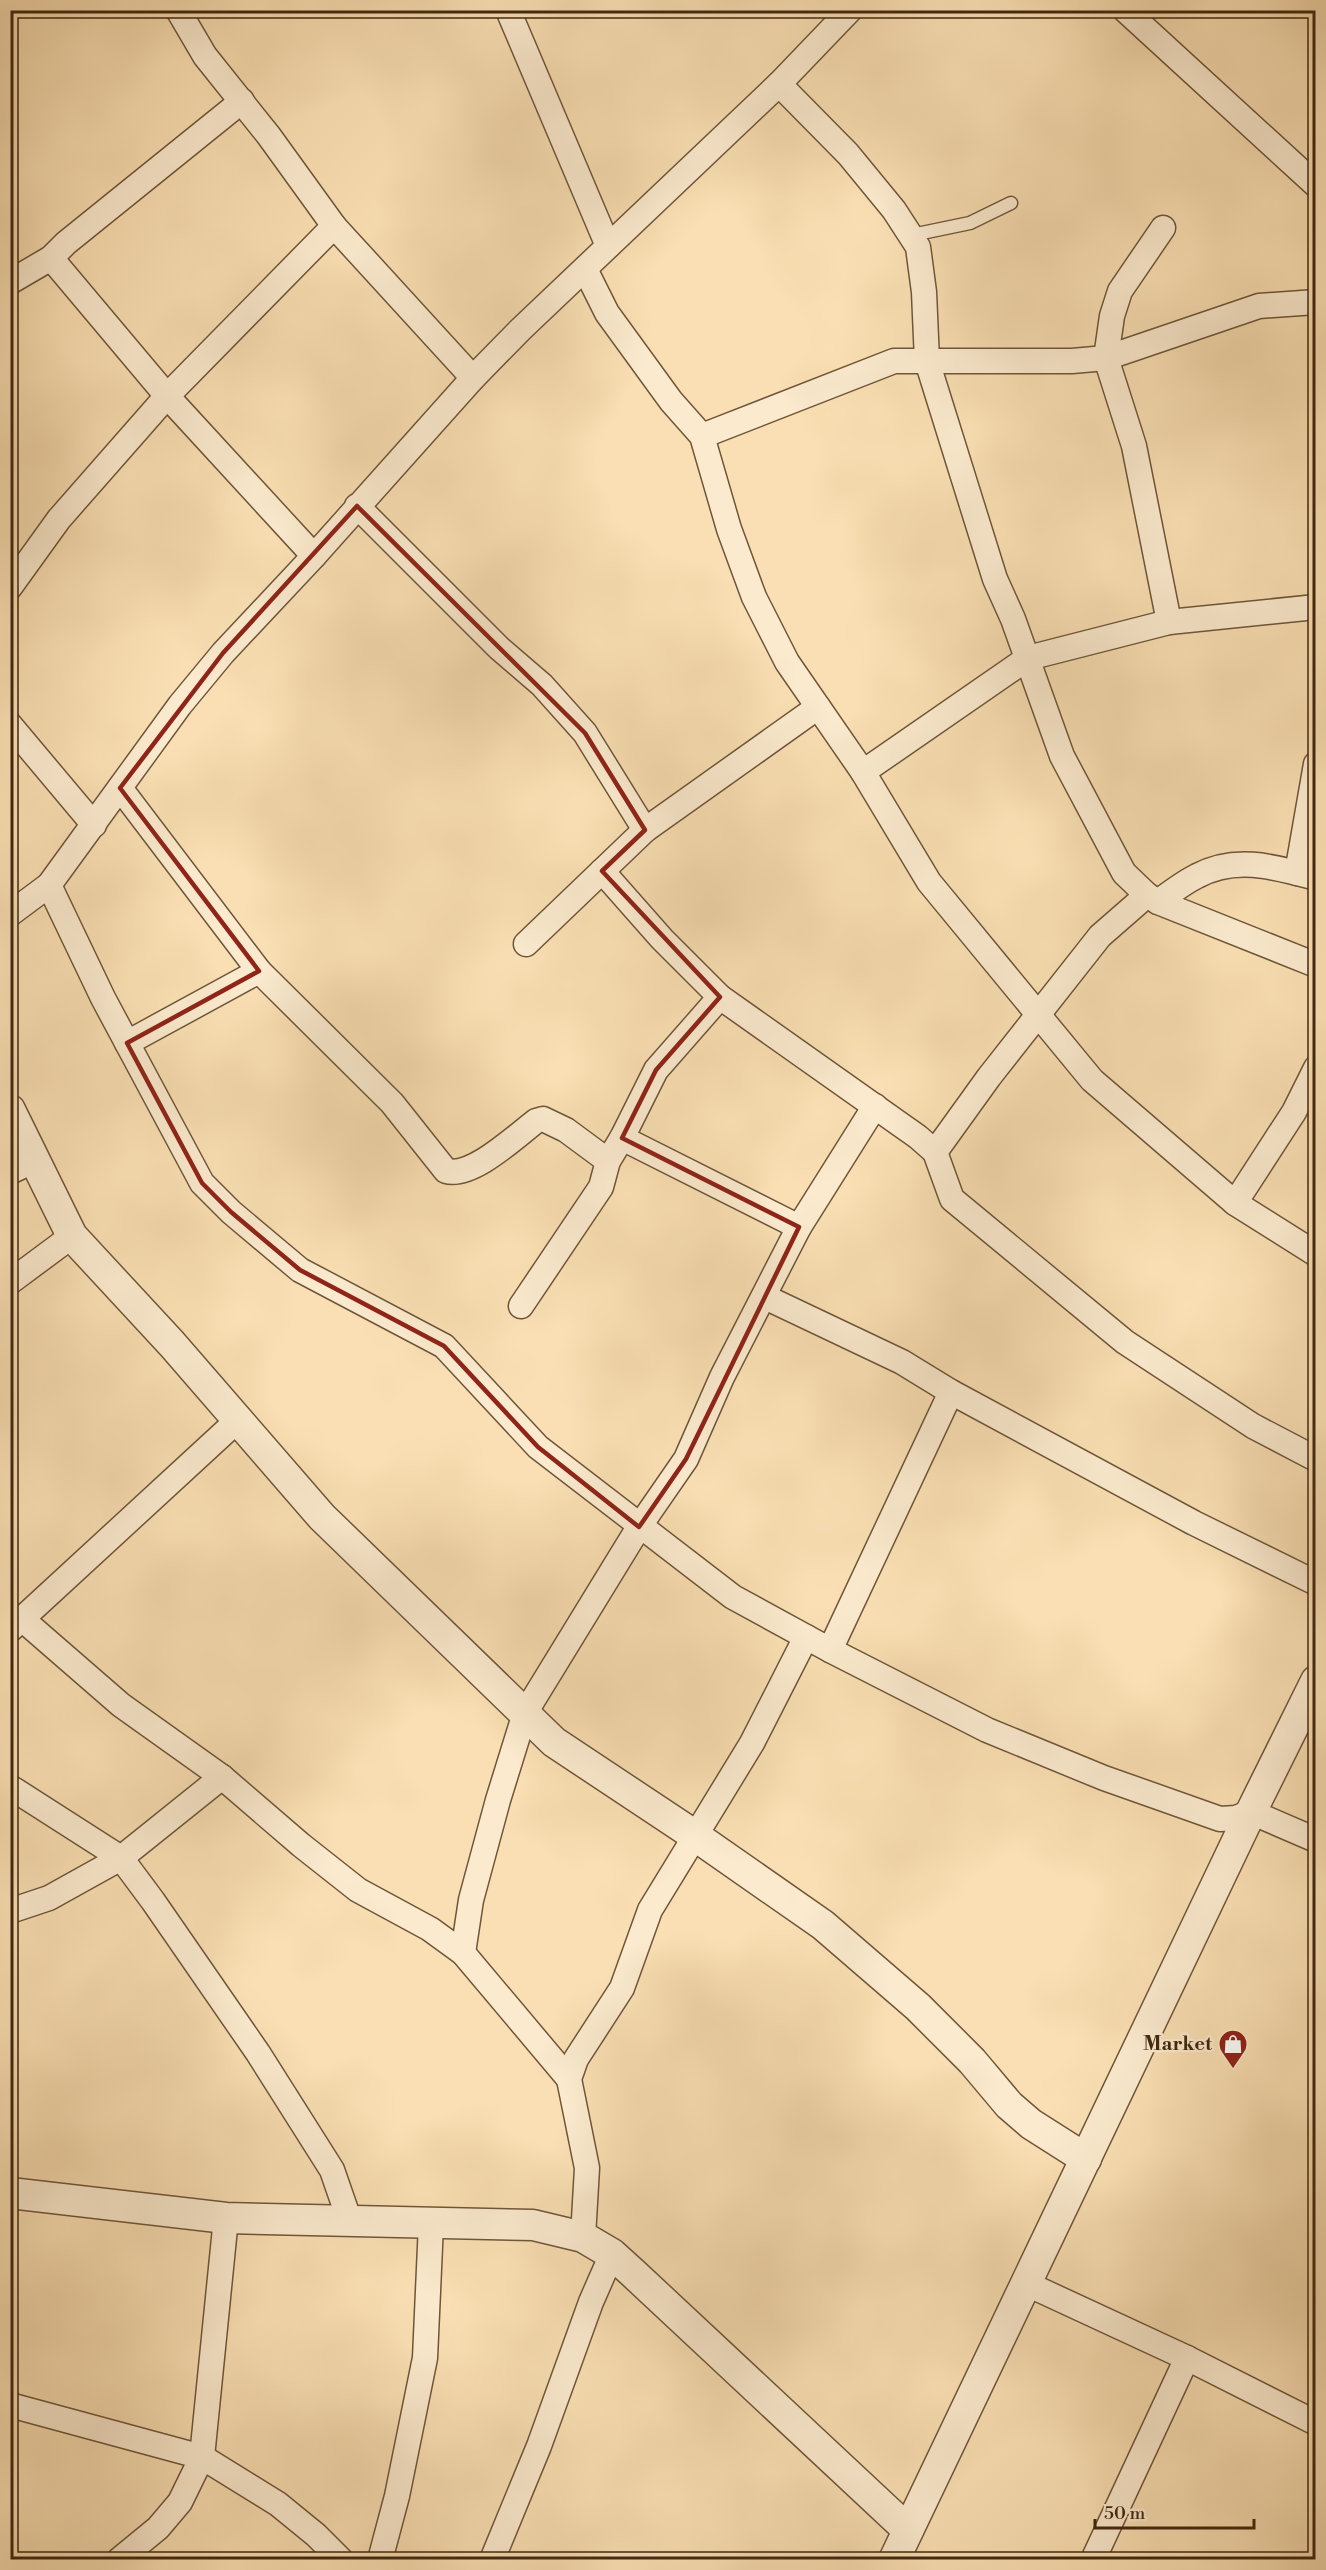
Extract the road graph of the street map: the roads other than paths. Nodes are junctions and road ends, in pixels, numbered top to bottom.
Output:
1 (178, 10) edge
2 (508, 10) edge
3 (850, 10) edge
4 (1125, 10) edge
5 (779, 84) junction
6 (242, 101) junction
7 (1316, 184) edge
8 (1011, 203) dead end
9 (334, 226) junction
10 (1163, 228) dead end
11 (912, 235) junction
12 (608, 246) junction
13 (51, 258) junction
14 (585, 269) junction
15 (10, 282) edge
16 (1315, 304) edge
17 (1106, 358) junction
18 (927, 361) junction
19 (473, 378) junction
20 (167, 396) junction
21 (702, 436) junction
22 (357, 506) junction
23 (314, 556) junction
24 (10, 587) edge
25 (1316, 607) edge
26 (1169, 622) junction
27 (1028, 658) junction
28 (818, 707) junction
29 (10, 725) edge
30 (1316, 764) edge
31 (863, 772) junction
32 (120, 788) junction
33 (94, 825) junction
34 (645, 830) junction
35 (602, 871) junction
36 (1306, 875) edge
37 (49, 885) junction
38 (1152, 899) junction
39 (10, 914) edge
40 (526, 944) dead end
41 (1316, 965) edge
42 (259, 971) junction
43 (720, 997) junction
44 (1040, 1014) junction
45 (127, 1043) junction
46 (1316, 1068) edge
47 (875, 1106) junction
48 (10, 1110) edge
49 (622, 1138) junction
50 (935, 1152) junction
51 (608, 1161) junction
52 (23, 1166) edge
53 (1234, 1203) junction
54 (799, 1227) junction
55 (72, 1236) junction
56 (1316, 1254) edge
57 (10, 1282) edge
58 (765, 1297) junction
59 (521, 1306) dead end
60 (951, 1392) junction
61 (239, 1419) junction
62 (1316, 1459) edge
63 (639, 1527) junction
64 (1316, 1583) edge
65 (16, 1624) edge
66 (806, 1637) junction
67 (830, 1650) junction
68 (1316, 1681) edge
69 (525, 1713) junction
70 (222, 1777) junction
71 (10, 1787) edge
72 (1251, 1812) junction
73 (694, 1835) junction
74 (1316, 1840) edge
75 (121, 1858) junction
76 (10, 1911) edge
77 (463, 1953) junction
78 (569, 2079) junction
79 (1086, 2159) junction
80 (10, 2193) edge
81 (226, 2218) junction
82 (349, 2219) junction
83 (431, 2224) junction
84 (583, 2237) junction
85 (612, 2254) junction
86 (1025, 2283) junction
87 (1187, 2358) junction
88 (10, 2405) edge
89 (1316, 2423) edge
90 (202, 2457) junction
91 (908, 2530) junction
92 (119, 2559) edge
93 (341, 2559) edge
94 (380, 2559) edge
95 (492, 2559) edge
96 (894, 2559) edge
97 (1093, 2559) edge

1 - 6 street
2 - 12 street
3 - 5 street
4 - 7 street
5 - 11 street
5 - 12 street
6 - 9 street
6 - 13 street
8 - 11 lane
9 - 19 street
9 - 20 street
10 - 17 street
11 - 18 street
12 - 14 street
13 - 15 street
13 - 20 street
14 - 19 street
14 - 21 street
16 - 17 street
17 - 18 street
17 - 26 street
18 - 21 street
18 - 27 street
19 - 22 street
20 - 23 street
20 - 24 street
21 - 28 street
22 - 23 street
22 - 34 street
23 - 32 street
25 - 26 street
26 - 27 street
27 - 31 street
27 - 38 street
28 - 31 street
28 - 34 street
29 - 33 street
30 - 36 street
31 - 44 street
32 - 33 street
32 - 42 street
33 - 37 street
34 - 35 street
35 - 40 street
35 - 43 street
36 - 38 street
37 - 39 street
37 - 45 street
38 - 41 street
38 - 44 street
42 - 45 street
42 - 51 street
43 - 47 street
43 - 49 street
44 - 50 street
44 - 53 street
45 - 63 street
46 - 53 street
47 - 50 street
47 - 54 street
48 - 52 street
49 - 51 street
49 - 54 street
50 - 62 street
51 - 59 street
52 - 55 street
53 - 56 street
54 - 58 street
55 - 57 street
55 - 61 street
58 - 60 street
58 - 63 street
60 - 64 street
60 - 67 street
61 - 65 street
61 - 69 street
63 - 66 street
63 - 69 street
65 - 70 street
66 - 67 street
66 - 73 street
67 - 72 street
68 - 72 street
69 - 73 street
69 - 77 street
70 - 75 street
70 - 77 street
71 - 75 street
72 - 74 street
72 - 79 street
73 - 78 street
73 - 79 street
75 - 76 street
75 - 82 street
77 - 78 street
78 - 84 street
79 - 86 street
80 - 81 street
81 - 82 street
81 - 90 street
82 - 83 street
83 - 84 street
83 - 94 street
84 - 85 street
85 - 91 street
85 - 95 street
86 - 87 street
86 - 91 street
87 - 89 street
87 - 97 street
88 - 90 street
90 - 92 street
90 - 93 street
91 - 96 street

